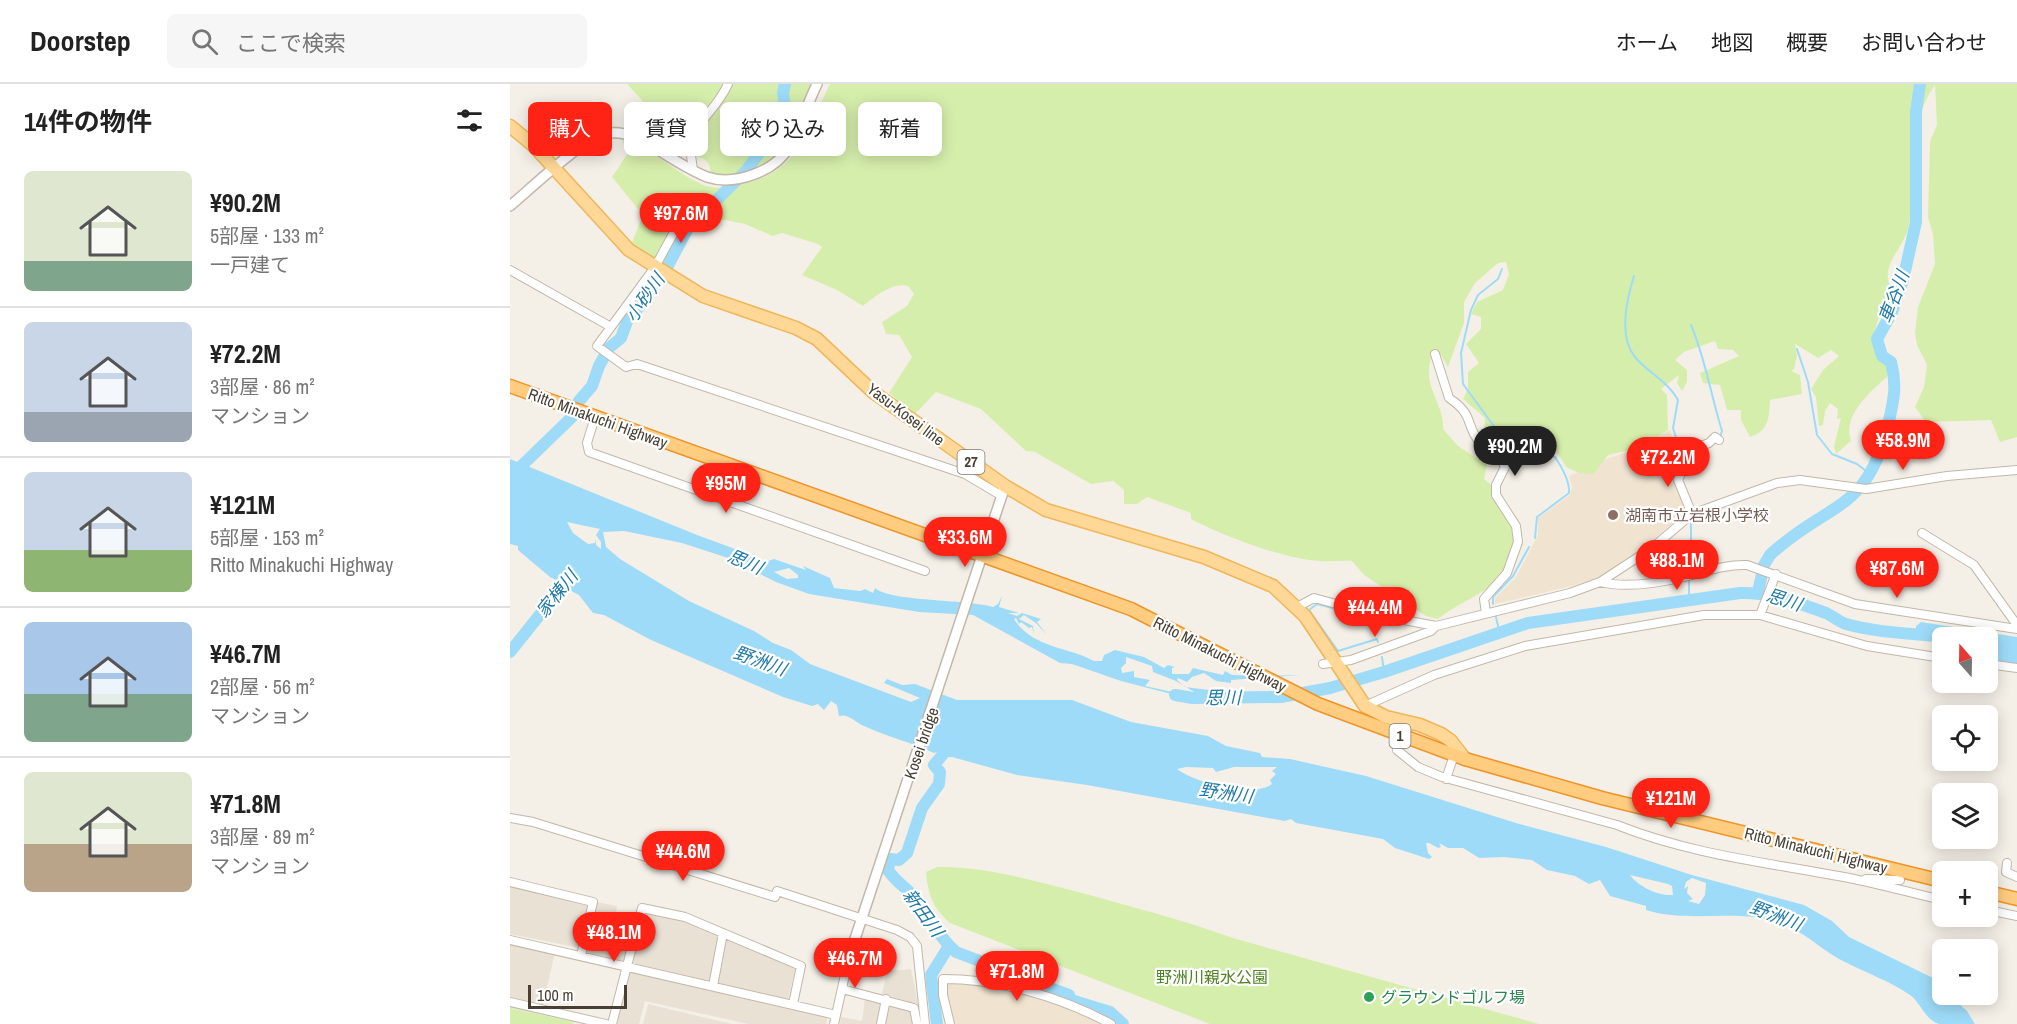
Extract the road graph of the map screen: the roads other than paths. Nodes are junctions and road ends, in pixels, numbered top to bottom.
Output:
1 (728, 84) edge
2 (817, 84) edge
3 (510, 126) edge
4 (555, 169) junction
5 (693, 170) junction
6 (510, 206) edge
7 (686, 210) dead end
8 (510, 268) edge
9 (662, 271) junction
10 (611, 327) junction
11 (1435, 354) dead end
12 (510, 386) edge
13 (595, 417) junction
14 (1718, 439) dead end
15 (2017, 470) edge
16 (978, 474) junction
17 (1004, 491) junction
18 (1692, 514) junction
19 (1922, 533) dead end
20 (983, 557) junction
21 (925, 571) dead end
22 (1776, 576) junction
23 (1600, 582) junction
24 (1297, 607) junction
25 (1486, 613) junction
26 (1760, 614) junction
27 (1436, 626) junction
28 (2017, 627) edge
29 (1932, 656) edge
30 (1331, 664) junction
31 (1998, 665) edge
32 (2017, 668) edge
33 (1364, 705) junction
34 (1396, 750) dead end
35 (1460, 757) junction
36 (1446, 778) junction
37 (510, 818) edge
38 (2007, 862) dead end
39 (2017, 877) edge
40 (1852, 879) junction
41 (1932, 879) edge
42 (1900, 880) dead end
43 (510, 882) edge
44 (1998, 894) edge
45 (1932, 898) edge
46 (2017, 899) edge
47 (1998, 912) edge
48 (2017, 916) edge
49 (862, 917) junction
50 (723, 933) junction
51 (510, 940) edge
52 (581, 956) junction
53 (849, 957) joint
54 (627, 967) junction
55 (712, 986) junction
56 (842, 989) junction
57 (886, 999) junction
58 (510, 1002) edge
59 (793, 1004) junction
60 (836, 1015) junction
61 (578, 1021) edge
62 (606, 1024) edge
63 (612, 1024) edge
64 (834, 1024) edge
65 (881, 1024) edge
66 (917, 1024) edge
67 (925, 1024) edge
68 (950, 1024) edge
69 (1111, 1024) edge

1 - 5 street
2 - 5 street
3 - 4 main road, Yasu-Kosei line / 27
4 - 5 street
4 - 6 street
4 - 9 main road, Yasu-Kosei line / 27
7 - 9 street
8 - 10 street
9 - 10 street
9 - 16 main road, Yasu-Kosei line / 27
10 - 16 street
11 - 25 street
12 - 13 highway, Ritto Minakuchi Highway / 1
13 - 20 highway, Ritto Minakuchi Highway / 1
13 - 21 street
14 - 18 street
15 - 18 street
16 - 17 main road, Yasu-Kosei line / 27
17 - 20 street, Kosei bridge
17 - 24 main road, Yasu-Kosei line / 27
18 - 23 street
19 - 28 street
20 - 35 highway, Ritto Minakuchi Highway / 1
20 - 49 street, Kosei bridge
22 - 23 street
22 - 26 street
22 - 28 street
23 - 25 street
24 - 27 street
24 - 30 main road, Yasu-Kosei line / 27
25 - 27 street
26 - 29 street
26 - 33 street
27 - 30 street
30 - 33 main road, Yasu-Kosei line / 27
31 - 32 street
33 - 35 main road
34 - 36 street
35 - 36 street
35 - 41 highway, Ritto Minakuchi Highway / 1
36 - 40 street
37 - 49 street
38 - 39 street
40 - 42 street
40 - 45 street
43 - 52 street
44 - 46 highway
47 - 48 street
49 - 53 street, Kosei bridge
49 - 67 street
50 - 54 street
50 - 55 street
50 - 59 street
51 - 52 street
52 - 54 street
53 - 56 street
54 - 55 street
54 - 63 street
55 - 59 street
56 - 57 street
56 - 60 street
57 - 65 street
57 - 66 street
58 - 61 street
59 - 60 street
60 - 64 street
61 - 62 street
68 - 69 street

